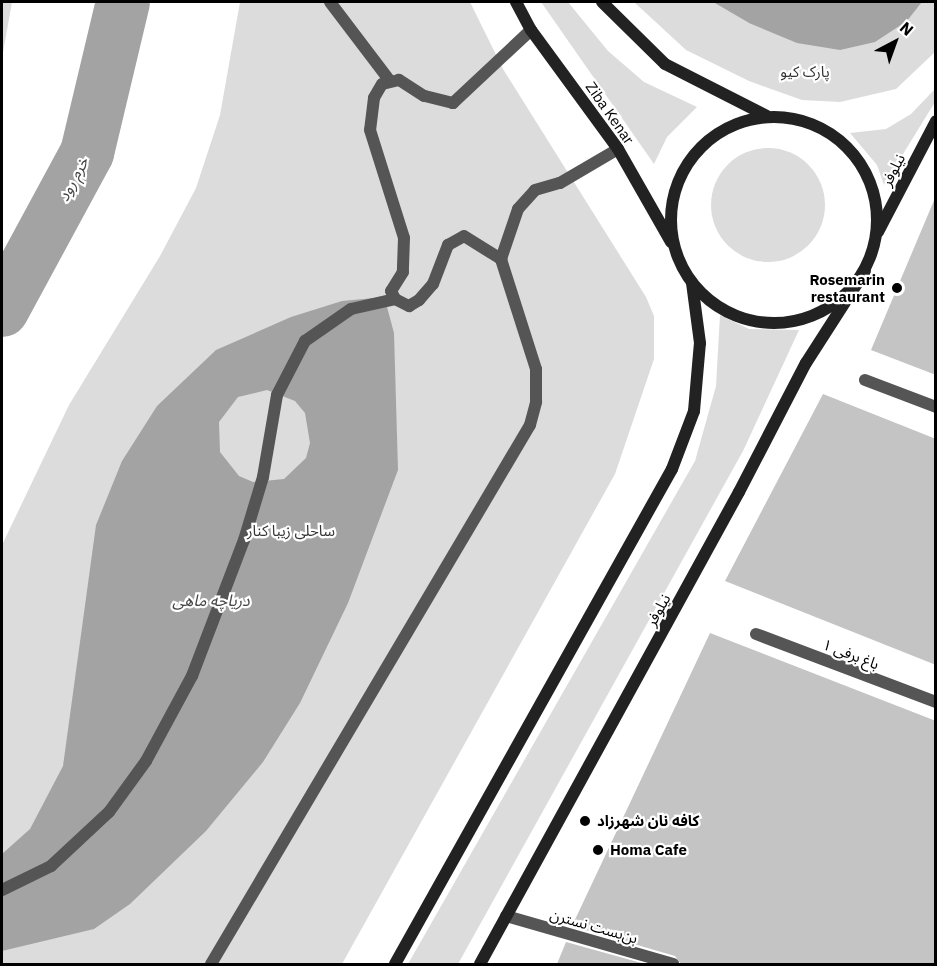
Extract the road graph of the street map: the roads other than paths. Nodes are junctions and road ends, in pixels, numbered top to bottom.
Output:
1 (330, 2) edge
2 (516, 2) edge
3 (602, 2) edge
4 (531, 30) junction
5 (390, 81) junction
6 (767, 116) junction
7 (936, 121) edge
8 (618, 149) junction
9 (877, 233) junction
10 (674, 247) junction
11 (501, 259) junction
12 (865, 271) junction
13 (692, 283) junction
14 (391, 301) junction
15 (866, 380) dead end
16 (936, 407) edge
17 (756, 634) dead end
18 (936, 702) edge
19 (2, 890) edge
20 (506, 916) junction
21 (211, 964) edge
22 (394, 964) edge
23 (480, 964) edge
24 (673, 964) edge

1 - 5 street
2 - 4 main road, Ziba Kenar
3 - 6 main road
4 - 5 street
4 - 8 main road, Ziba Kenar
5 - 14 street
6 - 9 main road
6 - 10 main road
7 - 9 main road, نیلوفر
8 - 10 main road, Ziba Kenar
8 - 11 street
9 - 12 main road
10 - 13 main road
11 - 14 street
11 - 21 street
12 - 13 main road
12 - 20 main road, نیلوفر
13 - 22 main road
14 - 19 street
15 - 16 street
17 - 18 street, باغ برفی ۱
20 - 23 main road, نیلوفر
20 - 24 street, بن‌بست نسترن

